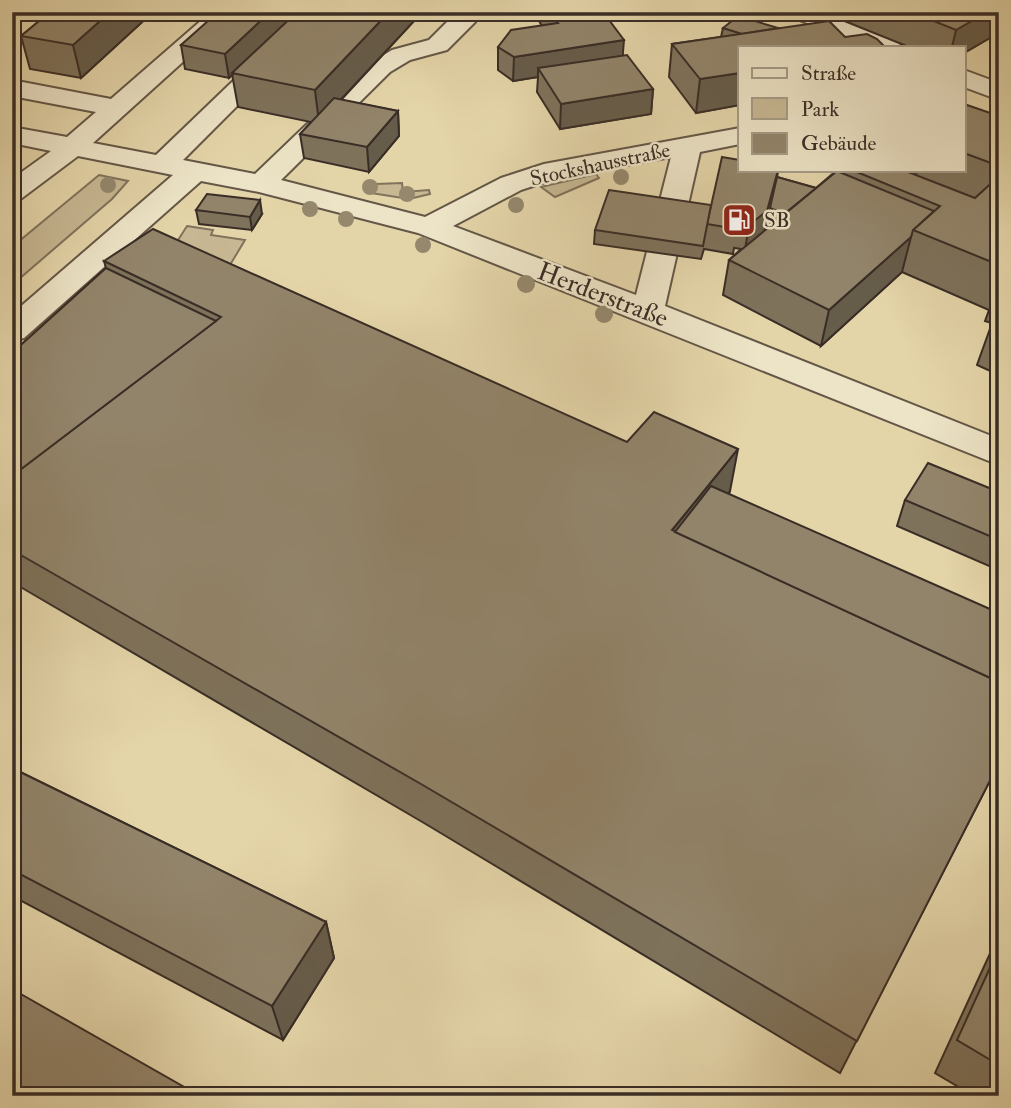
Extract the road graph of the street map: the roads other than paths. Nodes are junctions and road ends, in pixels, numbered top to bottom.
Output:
1 (226, 12) edge
2 (319, 12) edge
3 (458, 12) edge
4 (800, 12) edge
5 (886, 46) edge
6 (965, 78) edge
7 (12, 88) edge
8 (999, 93) edge
9 (965, 99) edge
10 (115, 108) junction
11 (12, 135) edge
12 (738, 136) edge
13 (688, 145) junction
14 (71, 147) junction
15 (162, 165) junction
16 (195, 171) junction
17 (261, 184) junction
18 (12, 192) edge
19 (429, 227) junction
20 (648, 311) junction
21 (12, 331) edge
22 (995, 445) edge

1 - 10 street
2 - 15 street
3 - 17 street
4 - 5 street
6 - 8 street
7 - 10 street
8 - 9 street
10 - 14 street
11 - 14 street, Herderstraße
12 - 13 street, Stockshausstraße
13 - 19 street, Stockshausstraße
13 - 20 street
14 - 15 street, Herderstraße
14 - 18 street
15 - 16 street, Herderstraße
16 - 17 street, Herderstraße
16 - 21 street
17 - 19 street, Herderstraße
19 - 20 street, Herderstraße
20 - 22 street, Herderstraße

